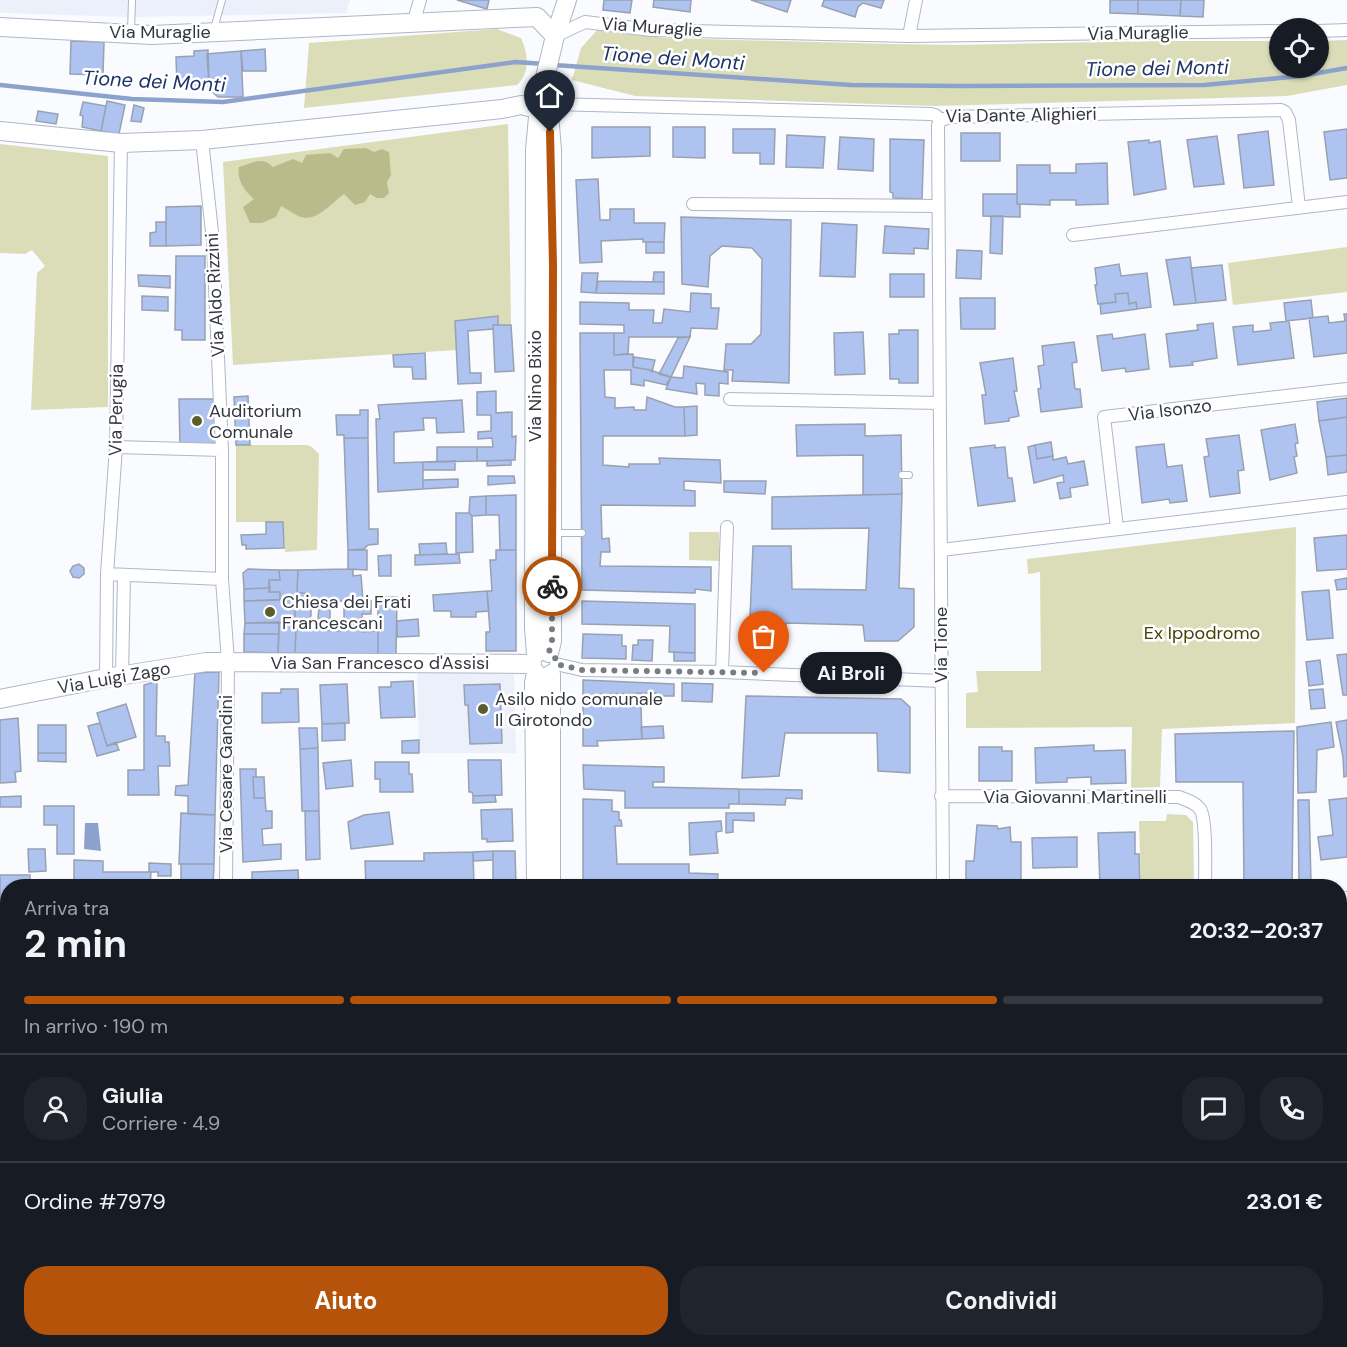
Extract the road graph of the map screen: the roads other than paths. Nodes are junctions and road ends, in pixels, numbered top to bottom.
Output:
1 (132, 0) edge
2 (222, 0) edge
3 (420, 0) edge
4 (567, 0) edge
5 (916, 0) edge
6 (413, 24) junction
7 (0, 27) edge
8 (1347, 30) edge
9 (1269, 31) edge
10 (1329, 31) edge
11 (213, 32) junction
12 (131, 33) junction
13 (555, 36) junction
14 (909, 36) junction
15 (542, 107) junction
16 (941, 120) junction
17 (0, 131) edge
18 (202, 140) junction
19 (121, 143) junction
20 (1347, 202) edge
21 (693, 204) dead end
22 (938, 206) junction
23 (1299, 207) junction
24 (1073, 235) dead end
25 (1347, 389) edge
26 (730, 399) dead end
27 (940, 403) junction
28 (116, 447) junction
29 (222, 450) junction
30 (909, 474) dead end
31 (902, 475) dead end
32 (1347, 502) edge
33 (727, 527) dead end
34 (1118, 528) junction
35 (551, 533) junction
36 (582, 533) dead end
37 (940, 550) junction
38 (107, 574) junction
39 (124, 575) junction
40 (222, 579) junction
41 (228, 662) junction
42 (544, 664) junction
43 (722, 672) junction
44 (114, 677) junction
45 (941, 681) junction
46 (0, 699) edge
47 (941, 796) junction
48 (226, 879) edge
49 (536, 879) edge
50 (551, 879) edge
51 (943, 879) edge
52 (1205, 879) edge

1 - 12 lane
2 - 11 lane
3 - 6 street
4 - 13 street
5 - 14 street
6 - 11 street, Via Muraglie
6 - 13 street, Via Muraglie
7 - 12 street, Via Muraglie
8 - 10 street
9 - 14 street, Via Muraglie
11 - 12 street, Via Muraglie
13 - 14 street, Via Muraglie
13 - 15 street
15 - 16 street, Via Dante Alighieri
15 - 18 street
15 - 35 street, Via Nino Bixio
15 - 42 street, Via Nino Bixio
16 - 22 street, Via Tione
16 - 23 street, Via Dante Alighieri
17 - 19 street
18 - 19 street
18 - 29 street, Via Aldo Rizzini
19 - 28 street, Via Perugia
20 - 23 street
21 - 22 street
22 - 27 street, Via Tione
23 - 24 street
25 - 34 street, Via Isonzo
26 - 27 street
27 - 37 street, Via Tione
28 - 29 street
28 - 38 street, Via Perugia
29 - 40 street, Via Aldo Rizzini
30 - 31 lane
32 - 34 street
33 - 43 street
34 - 37 street
35 - 36 lane
35 - 42 street, Via Nino Bixio
37 - 45 street, Via Tione
38 - 39 street
38 - 44 street, Via Perugia
39 - 40 street
39 - 44 street
40 - 41 street, Via Aldo Rizzini
41 - 42 street, Via San Francesco d'Assisi
41 - 44 street, Via Luigi Zago
41 - 48 street, Via Cesare Gandini
42 - 43 street
42 - 49 street, Via Nino Bixio
42 - 50 street, Via Nino Bixio
43 - 45 street
44 - 46 street, Via Luigi Zago
45 - 47 street, Via Tione
47 - 51 street, Via Tione
47 - 52 street, Via Giovanni Martinelli

